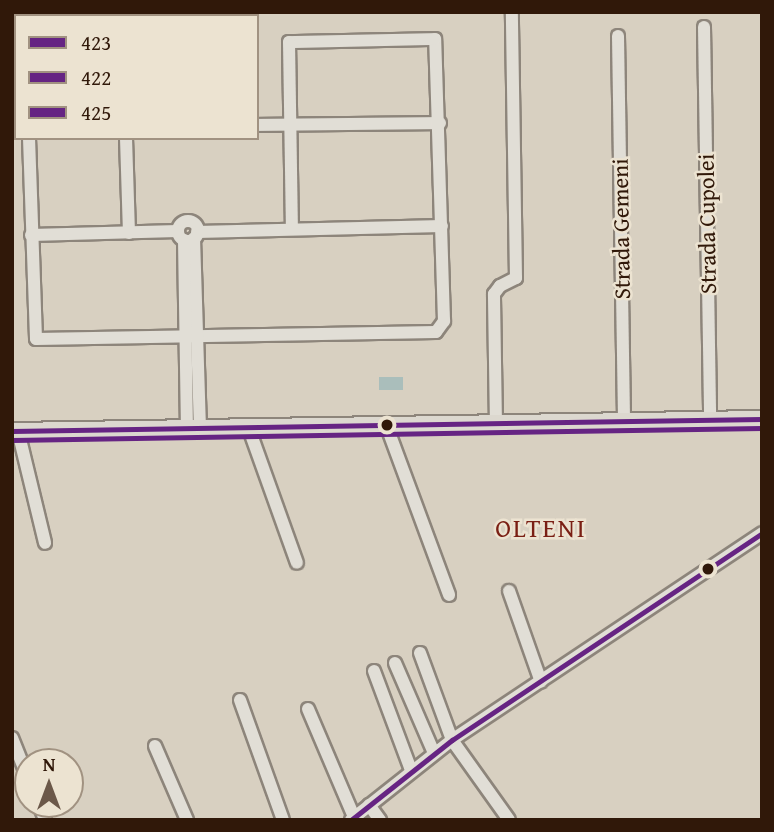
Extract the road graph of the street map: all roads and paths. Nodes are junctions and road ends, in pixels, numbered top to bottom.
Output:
1 (512, 12) edge
2 (704, 27) dead end
3 (618, 36) dead end
4 (440, 122) junction
5 (259, 125) edge
6 (290, 125) junction
7 (29, 140) edge
8 (126, 140) edge
9 (442, 226) junction
10 (292, 229) junction
11 (129, 233) junction
12 (31, 234) junction
13 (188, 235) junction
14 (191, 337) junction
15 (762, 419) edge
16 (710, 420) junction
17 (624, 422) junction
18 (496, 425) junction
19 (387, 427) junction
20 (194, 429) junction
21 (249, 429) junction
22 (15, 431) edge
23 (762, 533) edge
24 (45, 543) dead end
25 (297, 563) dead end
26 (509, 591) dead end
27 (449, 595) dead end
28 (420, 653) dead end
29 (395, 663) dead end
30 (374, 671) dead end
31 (541, 682) junction
32 (240, 700) dead end
33 (308, 709) dead end
34 (452, 740) junction
35 (155, 746) dead end
36 (434, 753) junction
37 (411, 771) junction
38 (369, 806) junction
39 (353, 819) edge
40 (187, 820) edge
41 (283, 820) edge
42 (380, 820) edge
43 (509, 820) edge

1 - 18 street
2 - 16 street, Strada Cupolei
3 - 17 street, Strada Gemeni
4 - 6 street
4 - 6 street
4 - 9 street
5 - 6 street
6 - 10 street
7 - 12 street
8 - 11 street
9 - 10 street
9 - 14 street
10 - 13 street
11 - 12 street
11 - 13 street
12 - 14 street
13 - 14 street
14 - 20 street
15 - 16 main road
16 - 17 main road
17 - 18 main road
18 - 19 main road
19 - 21 main road
19 - 27 street
20 - 21 main road
20 - 22 main road
21 - 25 street
22 - 24 street
23 - 31 street
26 - 31 street
28 - 34 street
29 - 36 street
30 - 37 street
31 - 34 street
32 - 41 street
33 - 39 street
34 - 36 street
34 - 43 street
35 - 40 street
36 - 37 street
37 - 38 street
38 - 39 street
38 - 42 street

